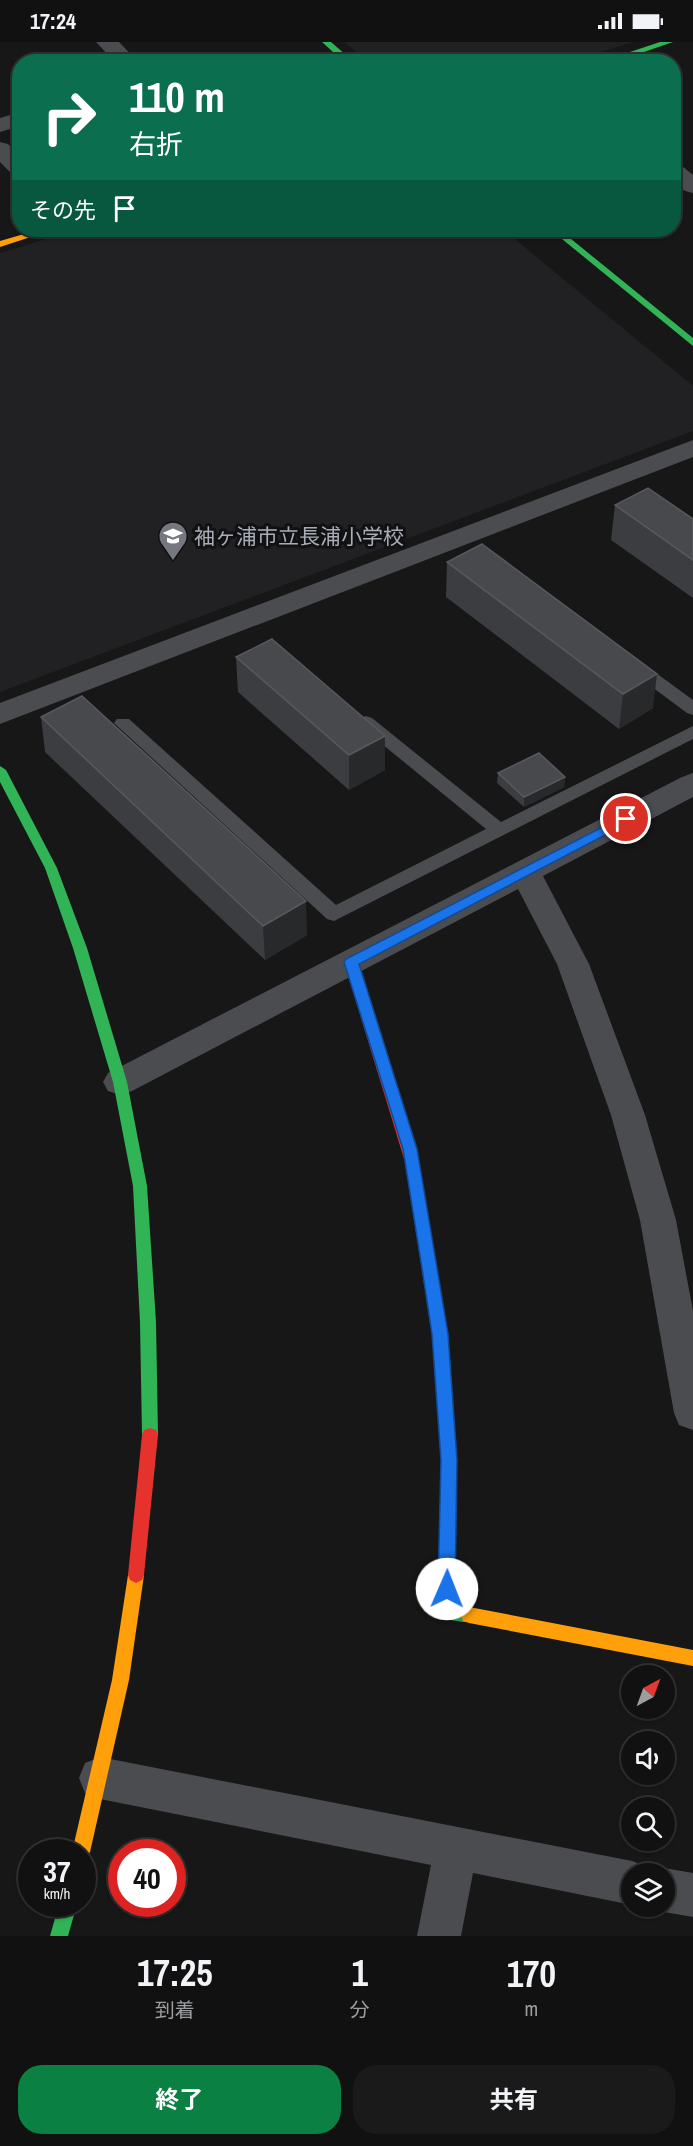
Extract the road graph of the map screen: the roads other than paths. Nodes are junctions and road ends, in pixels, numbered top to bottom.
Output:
1 (107, 42) edge
2 (326, 42) edge
3 (669, 42) edge
4 (120, 54) edge
5 (340, 54) edge
6 (630, 54) edge
7 (0, 149) edge
8 (12, 161) edge
9 (681, 177) edge
10 (693, 186) edge
11 (23, 237) edge
12 (564, 237) edge
13 (0, 244) edge
14 (693, 343) edge
15 (693, 448) edge
16 (619, 654) edge
17 (693, 709) edge
18 (352, 711) edge
19 (0, 714) edge
20 (123, 723) dead end
21 (693, 732) edge
22 (0, 770) edge
23 (691, 791) edge
24 (499, 830) junction
25 (525, 872) junction
26 (351, 962) junction
27 (120, 1082) junction
28 (693, 1413) edge
29 (693, 1658) edge
30 (100, 1778) junction
31 (84, 1839) edge
32 (456, 1848) junction
33 (621, 1881) edge
34 (675, 1892) edge
35 (693, 1895) edge
36 (64, 1917) edge
37 (59, 1936) edge
38 (439, 1936) edge

1 - 4 street
2 - 5 street
3 - 6 street
7 - 8 street
9 - 10 street
11 - 13 street
12 - 14 street
15 - 19 street
16 - 17 lane
18 - 24 lane
20 - 24 lane
21 - 24 lane
22 - 27 street
23 - 25 street
25 - 26 street
25 - 28 street
26 - 27 street
26 - 29 street
27 - 30 street
30 - 31 street
30 - 32 street
32 - 33 street
32 - 38 street
34 - 35 street
36 - 37 street

